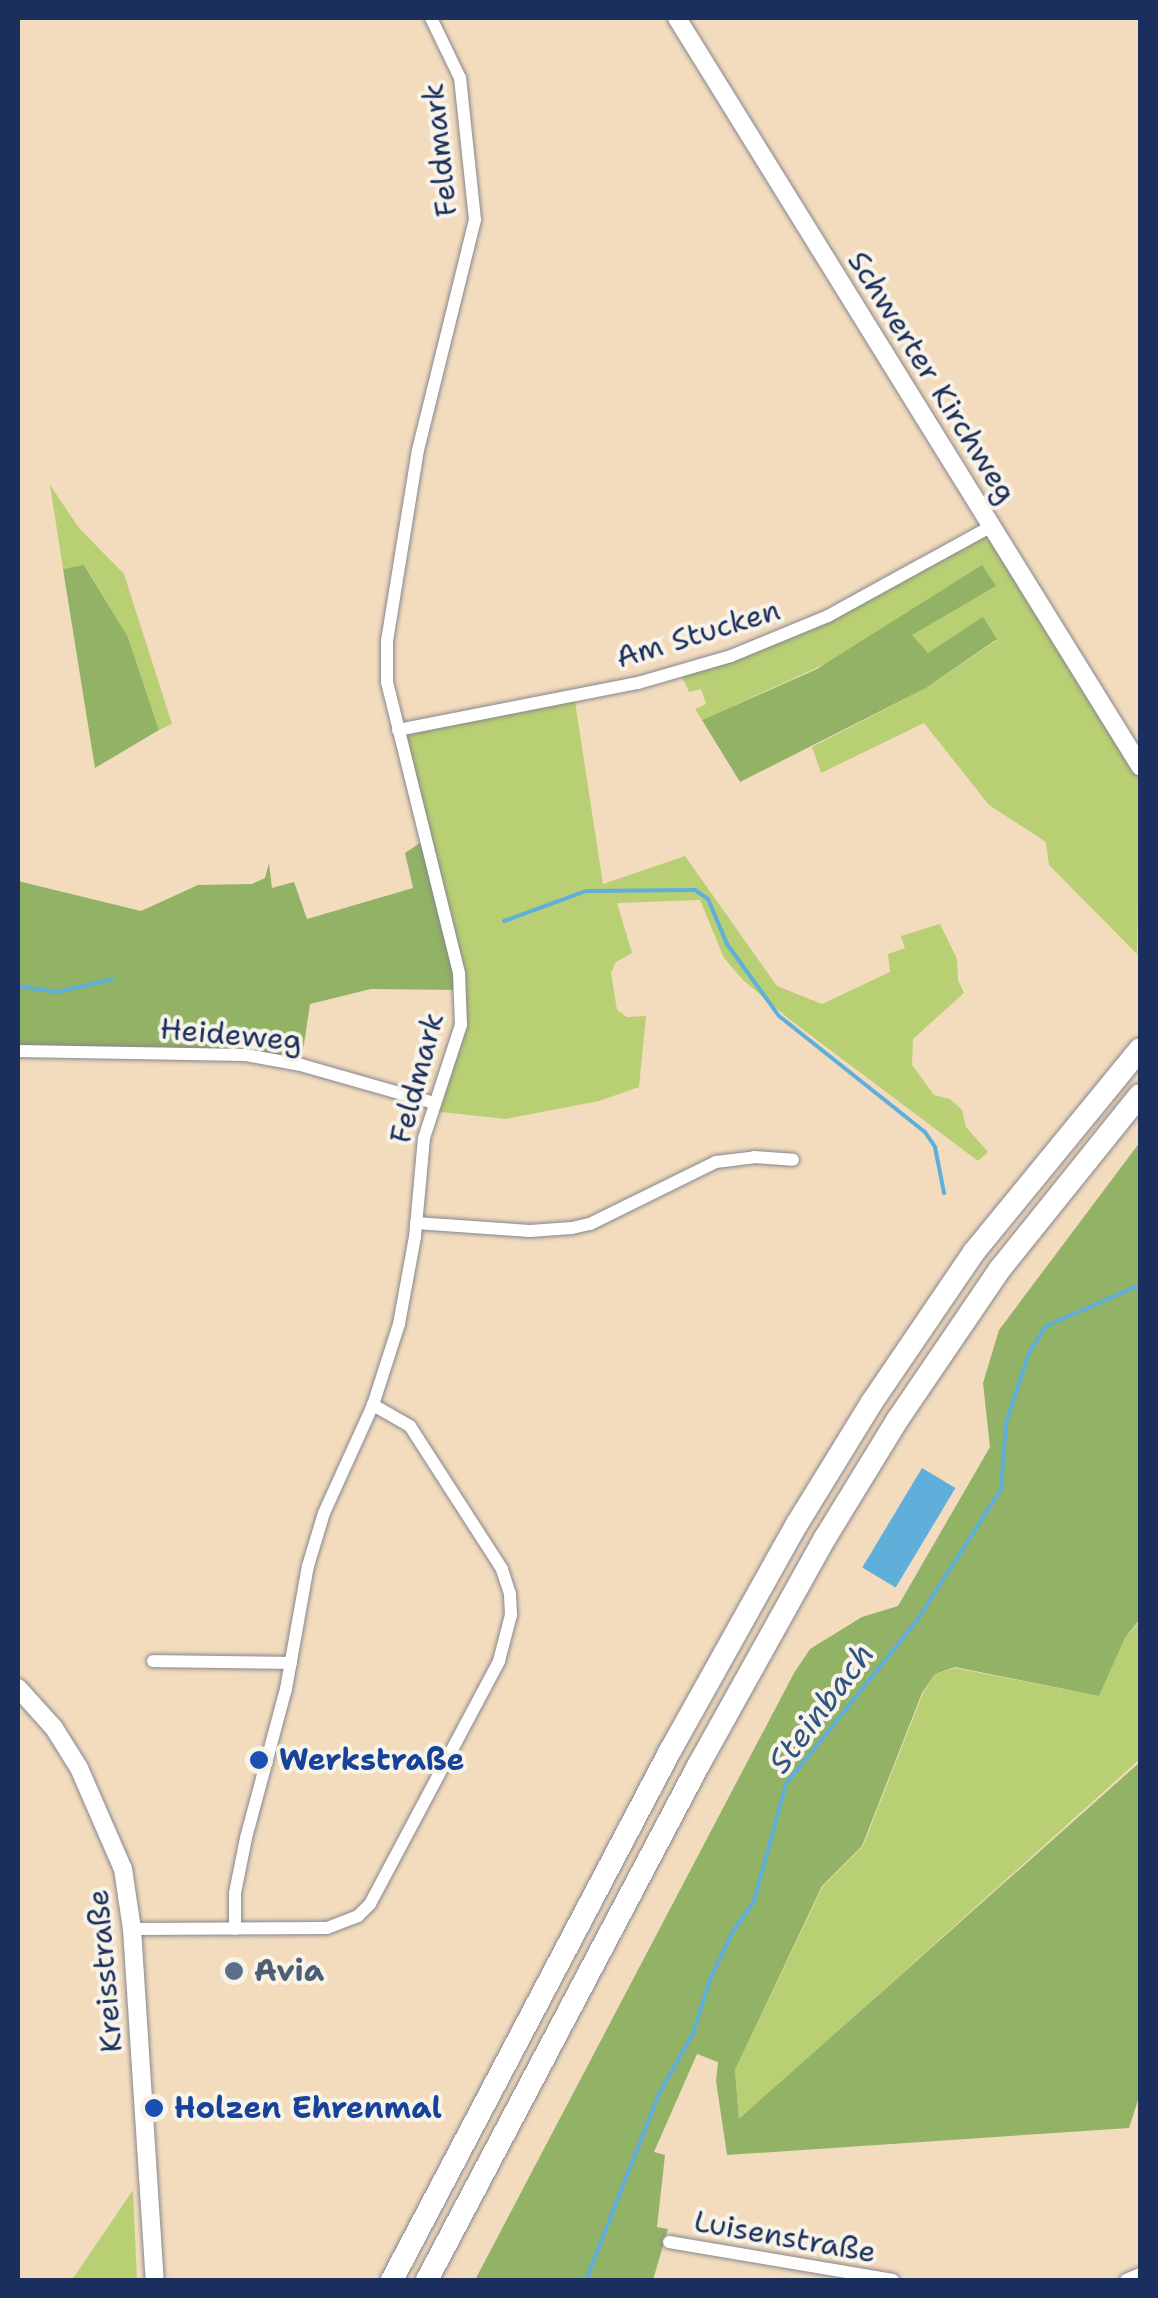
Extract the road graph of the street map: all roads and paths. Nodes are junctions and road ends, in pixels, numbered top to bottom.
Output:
1 (431, 18) edge
2 (678, 18) edge
3 (992, 526) junction
4 (398, 730) junction
5 (1140, 766) edge
6 (1140, 1049) edge
7 (18, 1051) edge
8 (1140, 1095) edge
9 (434, 1103) junction
10 (793, 1160) dead end
11 (416, 1223) junction
12 (373, 1405) junction
13 (153, 1661) dead end
14 (291, 1663) junction
15 (18, 1688) edge
16 (235, 1928) junction
17 (132, 1929) junction
18 (669, 2242) dead end
19 (1140, 2274) edge
20 (155, 2280) edge
21 (392, 2280) edge
22 (427, 2280) edge
23 (893, 2280) edge
24 (1126, 2280) edge

1 - 4 street, Feldmark
2 - 3 main road, Schwerter Kirchweg
3 - 4 street, Am Stucken
3 - 5 main road, Schwerter Kirchweg
4 - 9 street, Feldmark
6 - 21 highway
7 - 9 street, Heideweg
8 - 22 highway
9 - 11 street, Feldmark
10 - 11 street
11 - 12 street, Feldmark
12 - 14 street, Feldmark
12 - 16 street
13 - 14 street
14 - 16 street, Feldmark
15 - 17 main road, Kreisstraße
16 - 17 street
17 - 20 main road, Kreisstraße
18 - 23 street, Luisenstraße
19 - 24 street

